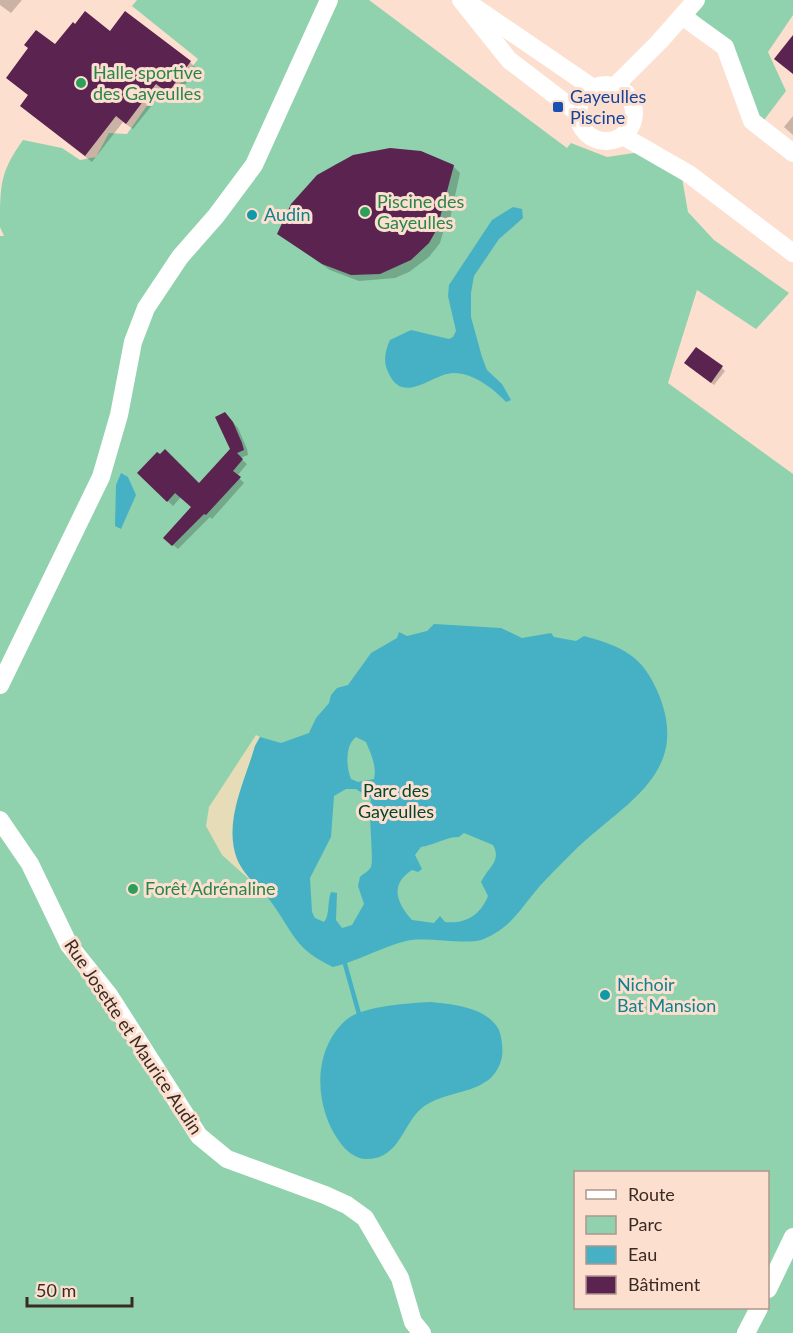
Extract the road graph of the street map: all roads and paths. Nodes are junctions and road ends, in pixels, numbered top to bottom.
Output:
1 (329, 0) edge
2 (696, 0) edge
3 (682, 16) junction
4 (660, 42) junction
5 (615, 86) junction
6 (593, 88) junction
7 (630, 99) junction
8 (578, 112) junction
9 (634, 118) junction
10 (623, 136) junction
11 (793, 153) edge
12 (689, 174) junction
13 (793, 253) edge
14 (0, 685) edge
15 (0, 820) edge
16 (793, 1237) edge
17 (769, 1287) edge
18 (758, 1309) edge
19 (415, 1329) edge
20 (746, 1333) edge

1 - 14 street
2 - 3 street
3 - 4 street
3 - 11 street
4 - 5 street
4 - 7 street
5 - 6 street
5 - 7 street
6 - 8 street
6 - 8 street
7 - 9 street
8 - 10 street
9 - 10 street
9 - 12 street
10 - 12 street
12 - 13 street
15 - 19 street, Rue Josette et Maurice Audin
16 - 17 street
18 - 20 street

